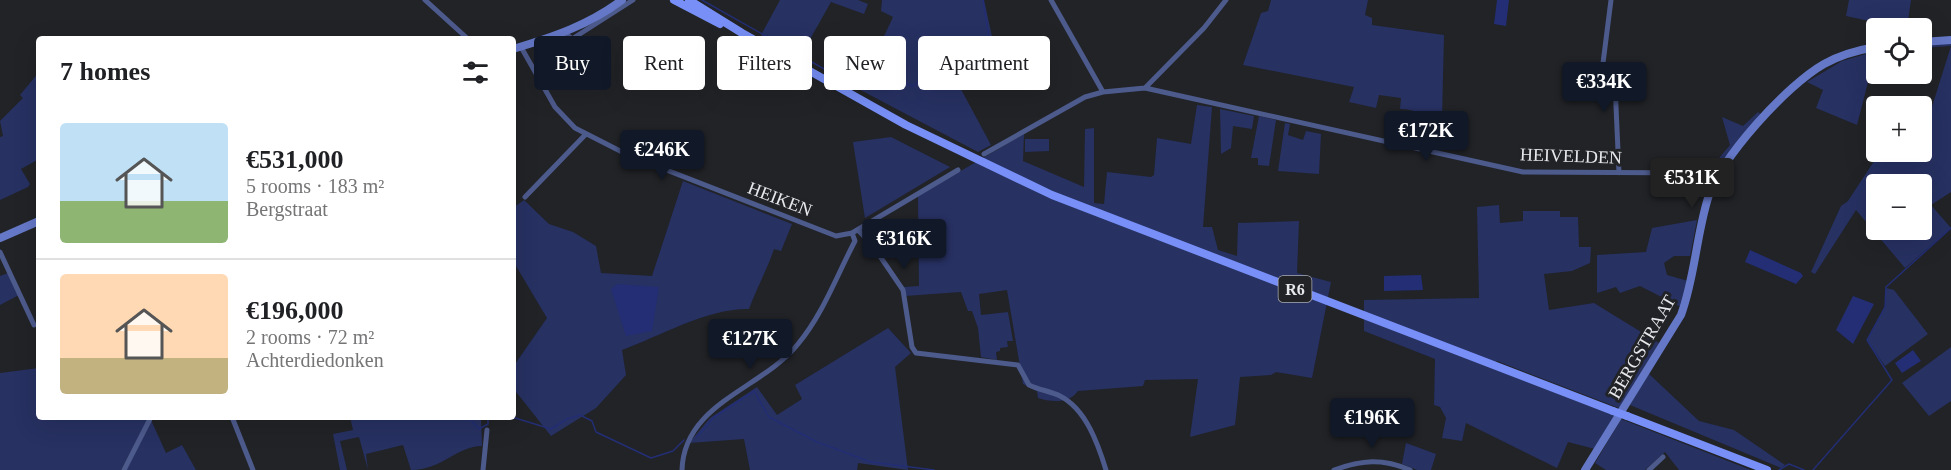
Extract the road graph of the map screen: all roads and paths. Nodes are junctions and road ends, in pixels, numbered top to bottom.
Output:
1 (425, 0) edge
2 (622, 0) edge
3 (633, 0) edge
4 (674, 0) edge
5 (689, 0) edge
6 (1051, 0) edge
7 (1226, 0) edge
8 (1611, 0) edge
9 (565, 33) junction
10 (742, 33) junction
11 (465, 36) edge
12 (1951, 40) edge
13 (1932, 41) edge
14 (517, 48) edge
15 (1866, 50) edge
16 (1145, 88) junction
17 (1103, 93) junction
18 (586, 134) junction
19 (984, 154) dead end
20 (958, 170) dead end
21 (1619, 173) junction
22 (1717, 179) junction
23 (525, 197) dead end
24 (36, 222) edge
25 (855, 232) junction
26 (0, 238) edge
27 (0, 252) edge
28 (34, 325) dead end
29 (149, 420) edge
30 (233, 420) edge
31 (487, 430) dead end
32 (1663, 458) dead end
33 (124, 470) edge
34 (253, 470) edge
35 (483, 470) edge
36 (682, 470) edge
37 (1106, 470) edge
38 (1334, 470) edge
39 (1410, 470) edge
40 (1586, 470) edge
41 (1649, 470) edge
42 (1767, 470) edge

1 - 11 street
2 - 9 street
3 - 9 street
4 - 10 main road, R6
5 - 10 main road, R6
6 - 17 street
7 - 16 street
8 - 21 street
9 - 14 street
10 - 42 main road, R6, bridge
12 - 13 street
14 - 18 street, HEIKEN
15 - 22 street, BERGSTRAAT
16 - 17 street
16 - 21 street, HEIVELDEN
17 - 19 street
18 - 23 street
18 - 25 street, HEIKEN
20 - 25 street
21 - 22 street, HEIVELDEN
22 - 40 street, BERGSTRAAT
24 - 26 street
25 - 36 street
25 - 37 street
27 - 28 street
29 - 33 street
30 - 34 street
31 - 35 street
32 - 41 street
38 - 39 street

